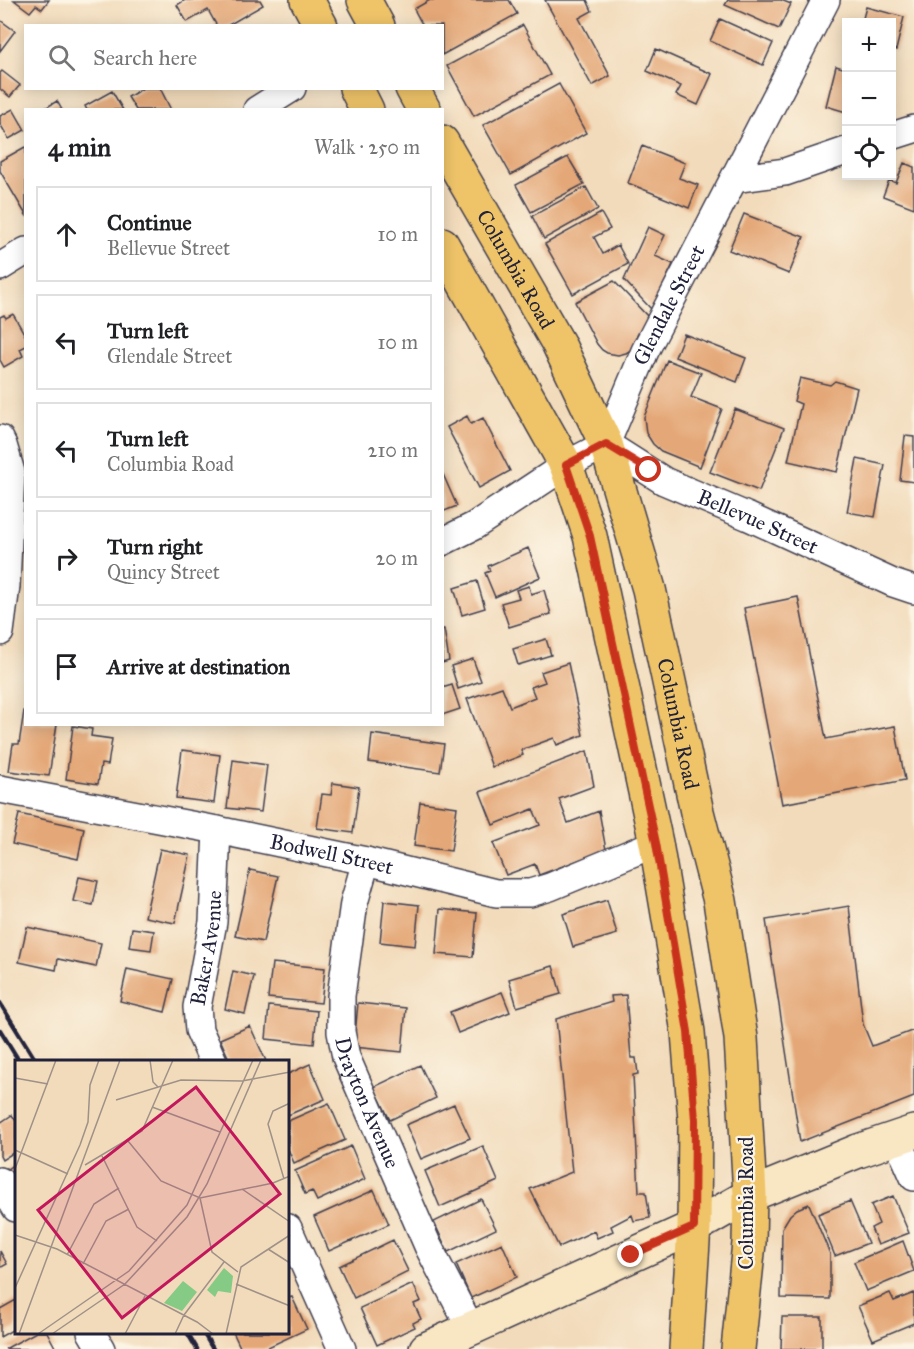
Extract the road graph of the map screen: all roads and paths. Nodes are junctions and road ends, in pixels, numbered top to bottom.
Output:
1 (307, 0) edge
2 (364, 0) edge
3 (826, 0) edge
4 (320, 24) edge
5 (377, 24) edge
6 (289, 90) edge
7 (357, 90) edge
8 (413, 90) edge
9 (260, 108) edge
10 (366, 108) edge
11 (423, 108) edge
12 (914, 129) edge
13 (896, 134) edge
14 (444, 145) edge
15 (842, 152) edge
16 (734, 179) junction
17 (444, 248) edge
18 (24, 251) edge
19 (0, 267) edge
20 (0, 439) edge
21 (606, 444) junction
22 (566, 465) junction
23 (444, 541) edge
24 (16, 587) edge
25 (914, 590) edge
26 (0, 632) edge
27 (0, 789) edge
28 (217, 830) junction
29 (656, 843) junction
30 (366, 861) junction
31 (213, 1060) edge
32 (905, 1135) edge
33 (914, 1177) edge
34 (0, 1181) edge
35 (750, 1195) junction
36 (15, 1206) edge
37 (694, 1227) junction
38 (290, 1232) edge
39 (471, 1329) junction
40 (92, 1334) edge
41 (101, 1349) edge
42 (342, 1349) edge
43 (426, 1349) edge
44 (686, 1349) edge
45 (738, 1349) edge

1 - 4 main road
2 - 5 main road
3 - 16 street, Glendale Street
6 - 9 street
7 - 10 main road
8 - 11 main road
12 - 13 street
14 - 21 main road, Columbia Road
15 - 16 street
16 - 21 street, Glendale Street
17 - 22 main road
18 - 19 street
20 - 24 street
21 - 22 street
21 - 25 street, Bellevue Street
21 - 35 main road, Columbia Road
22 - 23 street
22 - 29 main road
24 - 26 street
27 - 28 street, Bodwell Street
28 - 30 street, Bodwell Street
28 - 31 street, Baker Avenue
29 - 30 street, Bodwell Street
29 - 37 main road
30 - 39 street, Drayton Avenue
32 - 33 street
32 - 35 main road
34 - 36 street
35 - 37 main road
35 - 45 main road, Columbia Road
37 - 39 main road
37 - 44 main road
38 - 42 street
39 - 43 main road
40 - 41 street

